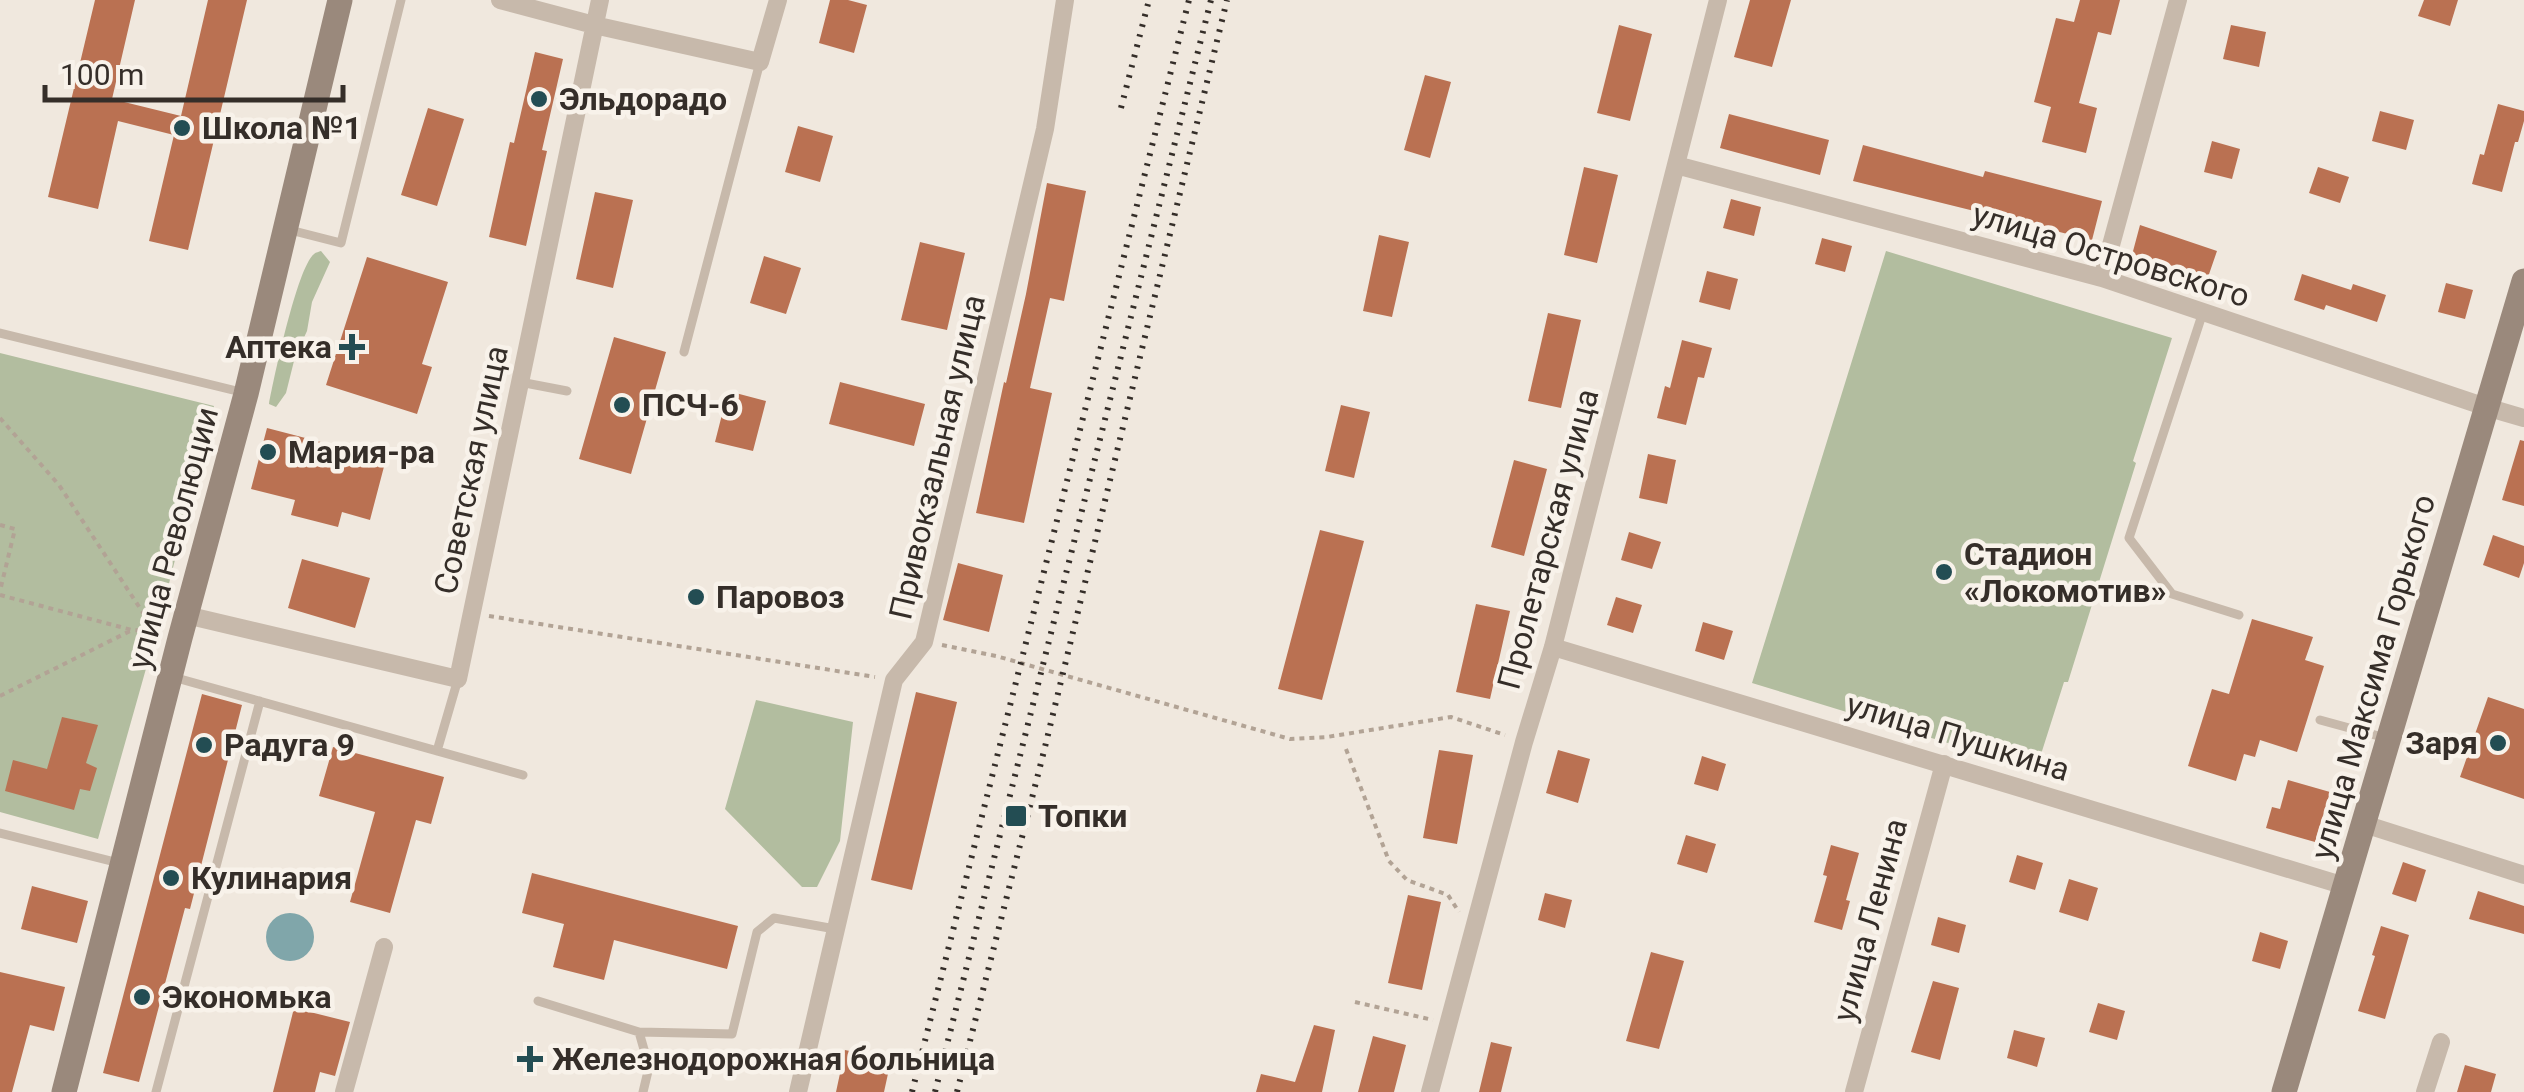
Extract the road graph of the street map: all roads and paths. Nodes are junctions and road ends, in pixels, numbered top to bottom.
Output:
1 (340, 0) edge
2 (401, 0) edge
3 (500, 0) edge
4 (600, 0) edge
5 (778, 0) edge
6 (1065, 0) edge
7 (1718, 0) edge
8 (2178, 0) edge
9 (594, 25) junction
10 (760, 62) junction
11 (1676, 166) junction
12 (286, 229) junction
13 (2102, 278) junction
14 (2524, 281) edge
15 (2203, 312) junction
16 (0, 334) edge
17 (684, 352) dead end
18 (520, 382) junction
19 (567, 392) dead end
20 (246, 394) junction
21 (2486, 407) junction
22 (0, 418) edge
23 (2524, 418) edge
24 (0, 525) edge
25 (0, 593) edge
26 (472, 614) junction
27 (186, 615) junction
28 (2239, 615) dead end
29 (132, 630) junction
30 (155, 631) junction
31 (165, 634) dead end
32 (924, 642) junction
33 (1553, 646) junction
34 (170, 676) junction
35 (458, 679) junction
36 (894, 680) junction
37 (0, 696) edge
38 (260, 702) junction
39 (2320, 720) dead end
40 (2389, 738) junction
41 (1524, 742) junction
42 (1346, 749) dead end
43 (437, 751) junction
44 (1944, 764) junction
45 (523, 775) dead end
46 (2364, 824) junction
47 (0, 834) edge
48 (122, 864) junction
49 (2524, 874) edge
50 (2345, 886) junction
51 (838, 929) junction
52 (1473, 932) junction
53 (384, 947) dead end
54 (538, 1001) dead end
55 (1355, 1002) dead end
56 (1448, 1024) junction
57 (639, 1032) junction
58 (2441, 1042) dead end
59 (70, 1090) edge
60 (156, 1092) edge
61 (344, 1092) edge
62 (643, 1092) edge
63 (798, 1092) edge
64 (1430, 1092) edge
65 (1854, 1092) edge
66 (2284, 1092) edge
67 (2425, 1092) edge

1 - 12 street, улица Революции
2 - 12 lane
3 - 9 street
4 - 9 street, Советская улица
5 - 10 street
6 - 32 street, Привокзальная улица
7 - 11 street, Пролетарская улица
8 - 13 street
9 - 10 street
9 - 18 street, Советская улица
10 - 17 lane
11 - 13 street, улица Островского
11 - 33 street, Пролетарская улица
12 - 20 street, улица Революции
13 - 15 street, улица Островского
14 - 21 street, улица Максима Горького
15 - 21 street, улица Островского
15 - 28 lane
16 - 20 lane
18 - 19 lane
18 - 26 street, Советская улица
20 - 27 street, улица Революции
21 - 23 street, улица Островского
21 - 40 street, улица Максима Горького
22 - 30 path
24 - 25 path
25 - 29 path
26 - 35 street, Советская улица
26 - 36 path
27 - 34 street, улица Революции
27 - 35 street
29 - 30 path
29 - 37 path
30 - 31 path
32 - 36 street, Привокзальная улица
32 - 41 path
33 - 41 street, Пролетарская улица
33 - 44 street, улица Пушкина
34 - 38 lane
34 - 48 street, улица Революции
35 - 43 lane
36 - 51 street, Привокзальная улица
38 - 43 lane
38 - 60 lane
39 - 40 lane
40 - 46 street, улица Максима Горького
41 - 52 street, Пролетарская улица
42 - 52 path
43 - 45 lane
44 - 50 street, улица Пушкина
44 - 65 street, улица Ленина
46 - 49 street
46 - 50 street, улица Максима Горького
47 - 48 lane
48 - 59 street, улица Революции
50 - 66 street, улица Максима Горького
51 - 57 lane
51 - 63 street, Привокзальная улица
52 - 56 street, Пролетарская улица
53 - 61 street
54 - 57 lane
55 - 56 path
56 - 64 street, Пролетарская улица
57 - 62 lane
58 - 67 street

